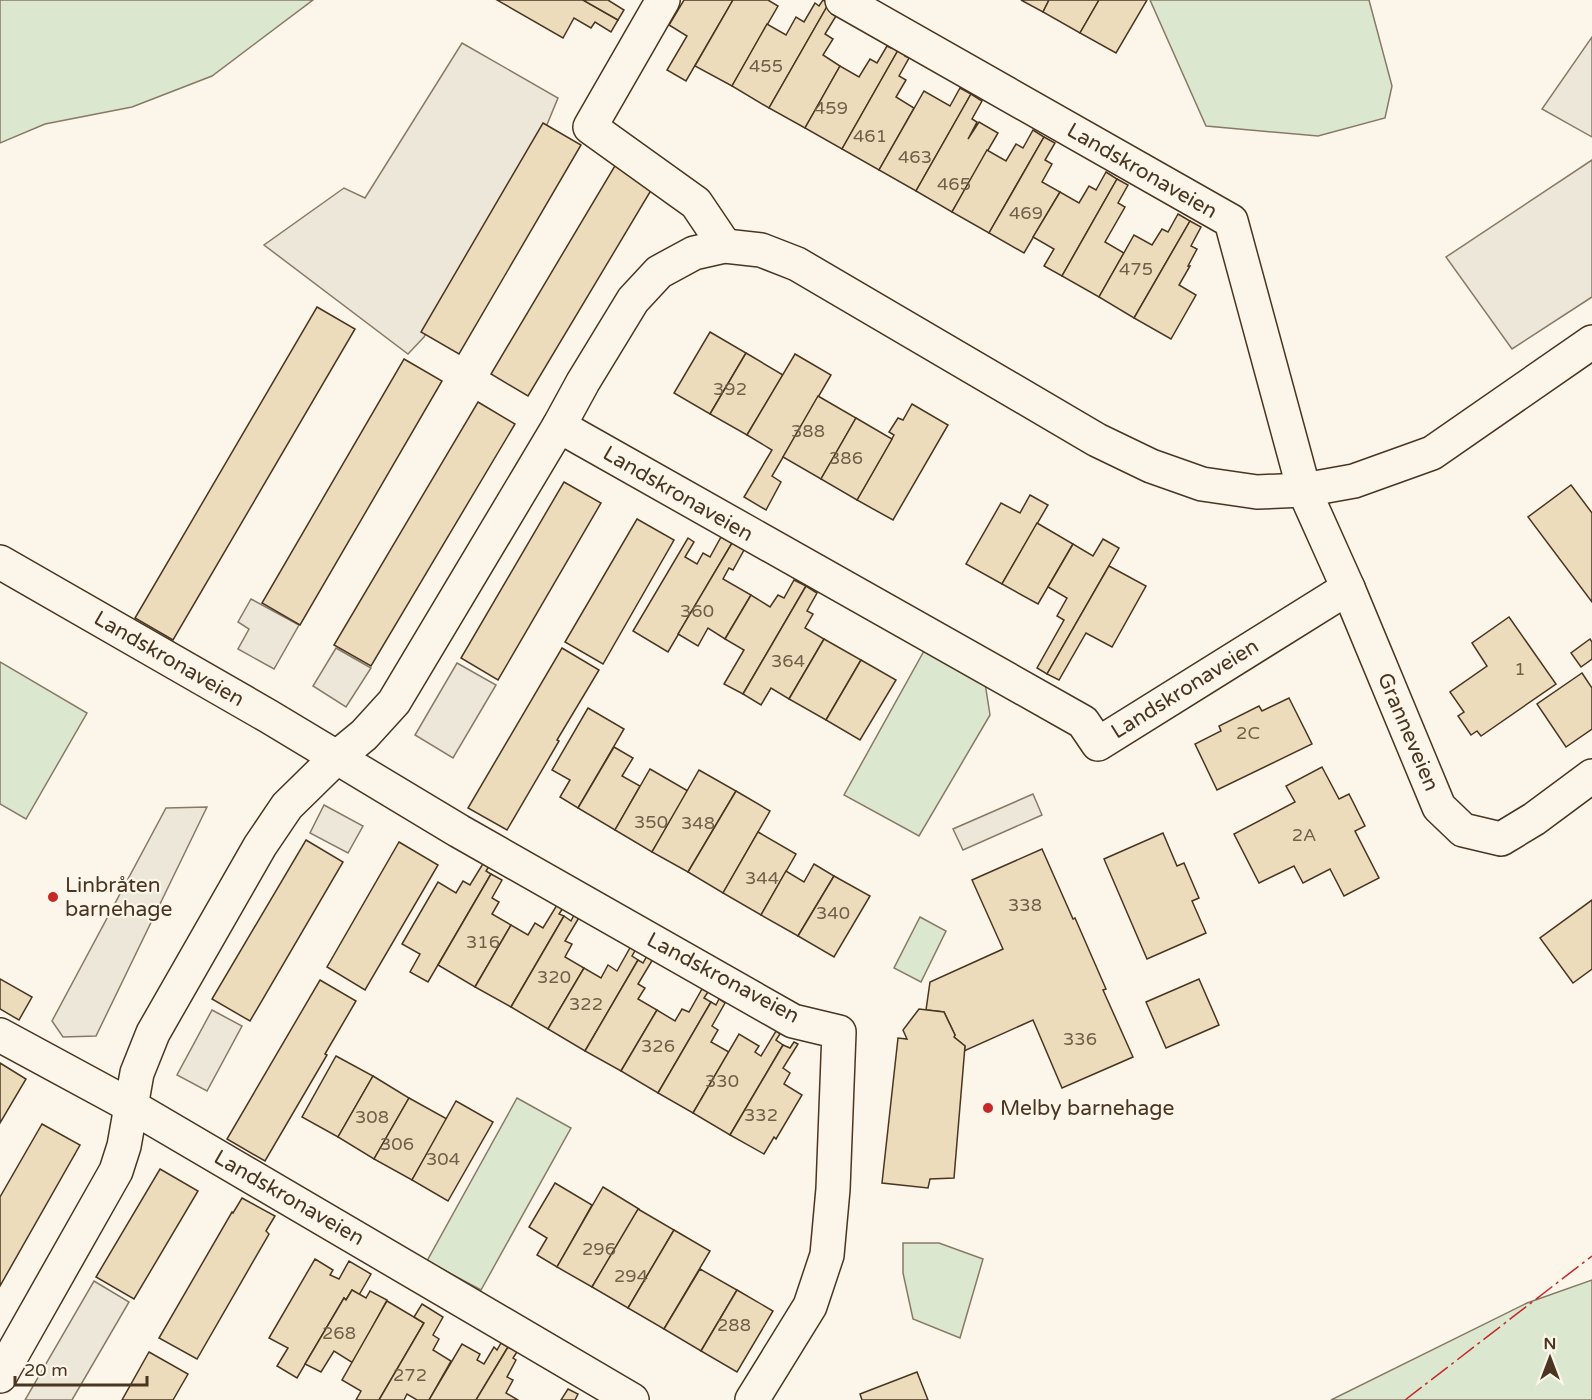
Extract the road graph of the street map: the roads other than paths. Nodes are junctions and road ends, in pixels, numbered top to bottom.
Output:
1 (663, 0) edge
2 (842, 0) edge
3 (725, 246) junction
4 (1592, 342) edge
5 (559, 426) junction
6 (1304, 490) junction
7 (0, 562) edge
8 (1348, 588) junction
9 (336, 758) junction
10 (1592, 776) edge
11 (0, 1035) edge
12 (131, 1106) junction
13 (0, 1376) edge
14 (632, 1400) edge
15 (752, 1400) edge

1 - 3 street
2 - 6 street, Landskronaveien
3 - 5 street
3 - 6 street
4 - 6 street
5 - 8 street, Landskronaveien
5 - 9 street
6 - 8 street, Granneveien
7 - 9 street, Landskronaveien
8 - 10 street, Granneveien
9 - 12 street
9 - 15 street, Landskronaveien
11 - 12 street, Landskronaveien
12 - 13 street
12 - 14 street, Landskronaveien

